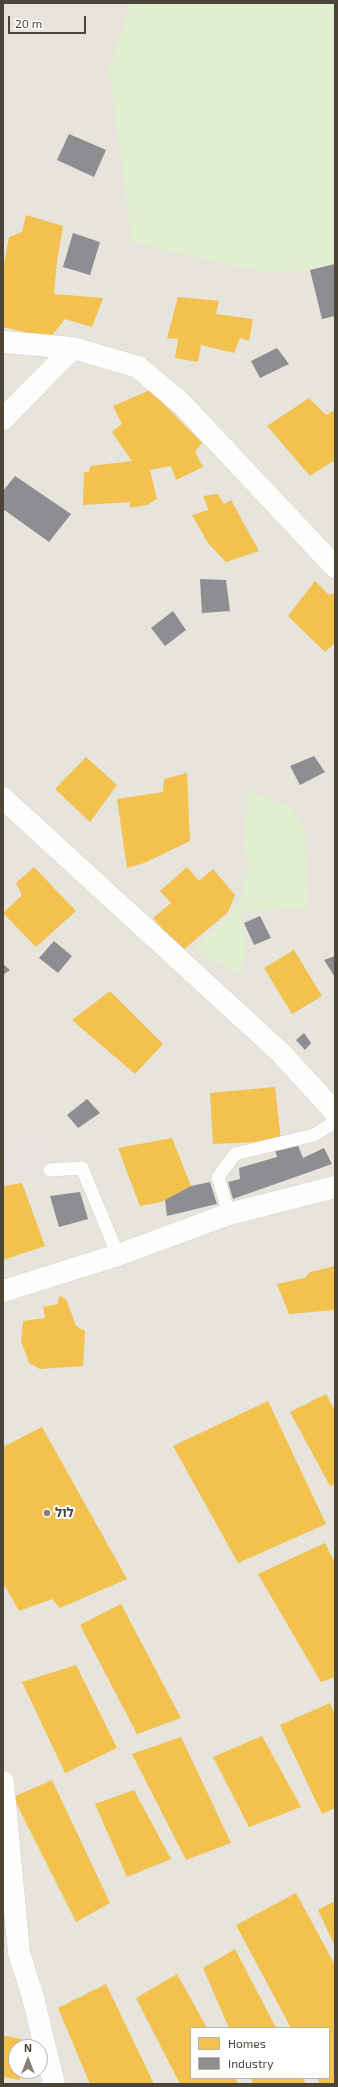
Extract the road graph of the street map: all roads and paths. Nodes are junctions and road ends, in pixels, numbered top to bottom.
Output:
1 (3, 342) edge
2 (73, 348) junction
3 (3, 419) edge
4 (335, 567) edge
5 (3, 798) edge
6 (335, 1112) edge
7 (335, 1122) edge
8 (50, 1170) dead end
9 (335, 1186) edge
10 (229, 1214) junction
11 (118, 1255) junction
12 (3, 1291) edge
13 (3, 1782) edge
14 (54, 2084) edge

1 - 2 street
2 - 3 street
2 - 4 street
5 - 6 street
7 - 10 lane
8 - 11 lane
9 - 10 street
10 - 11 street
11 - 12 street
13 - 14 street

